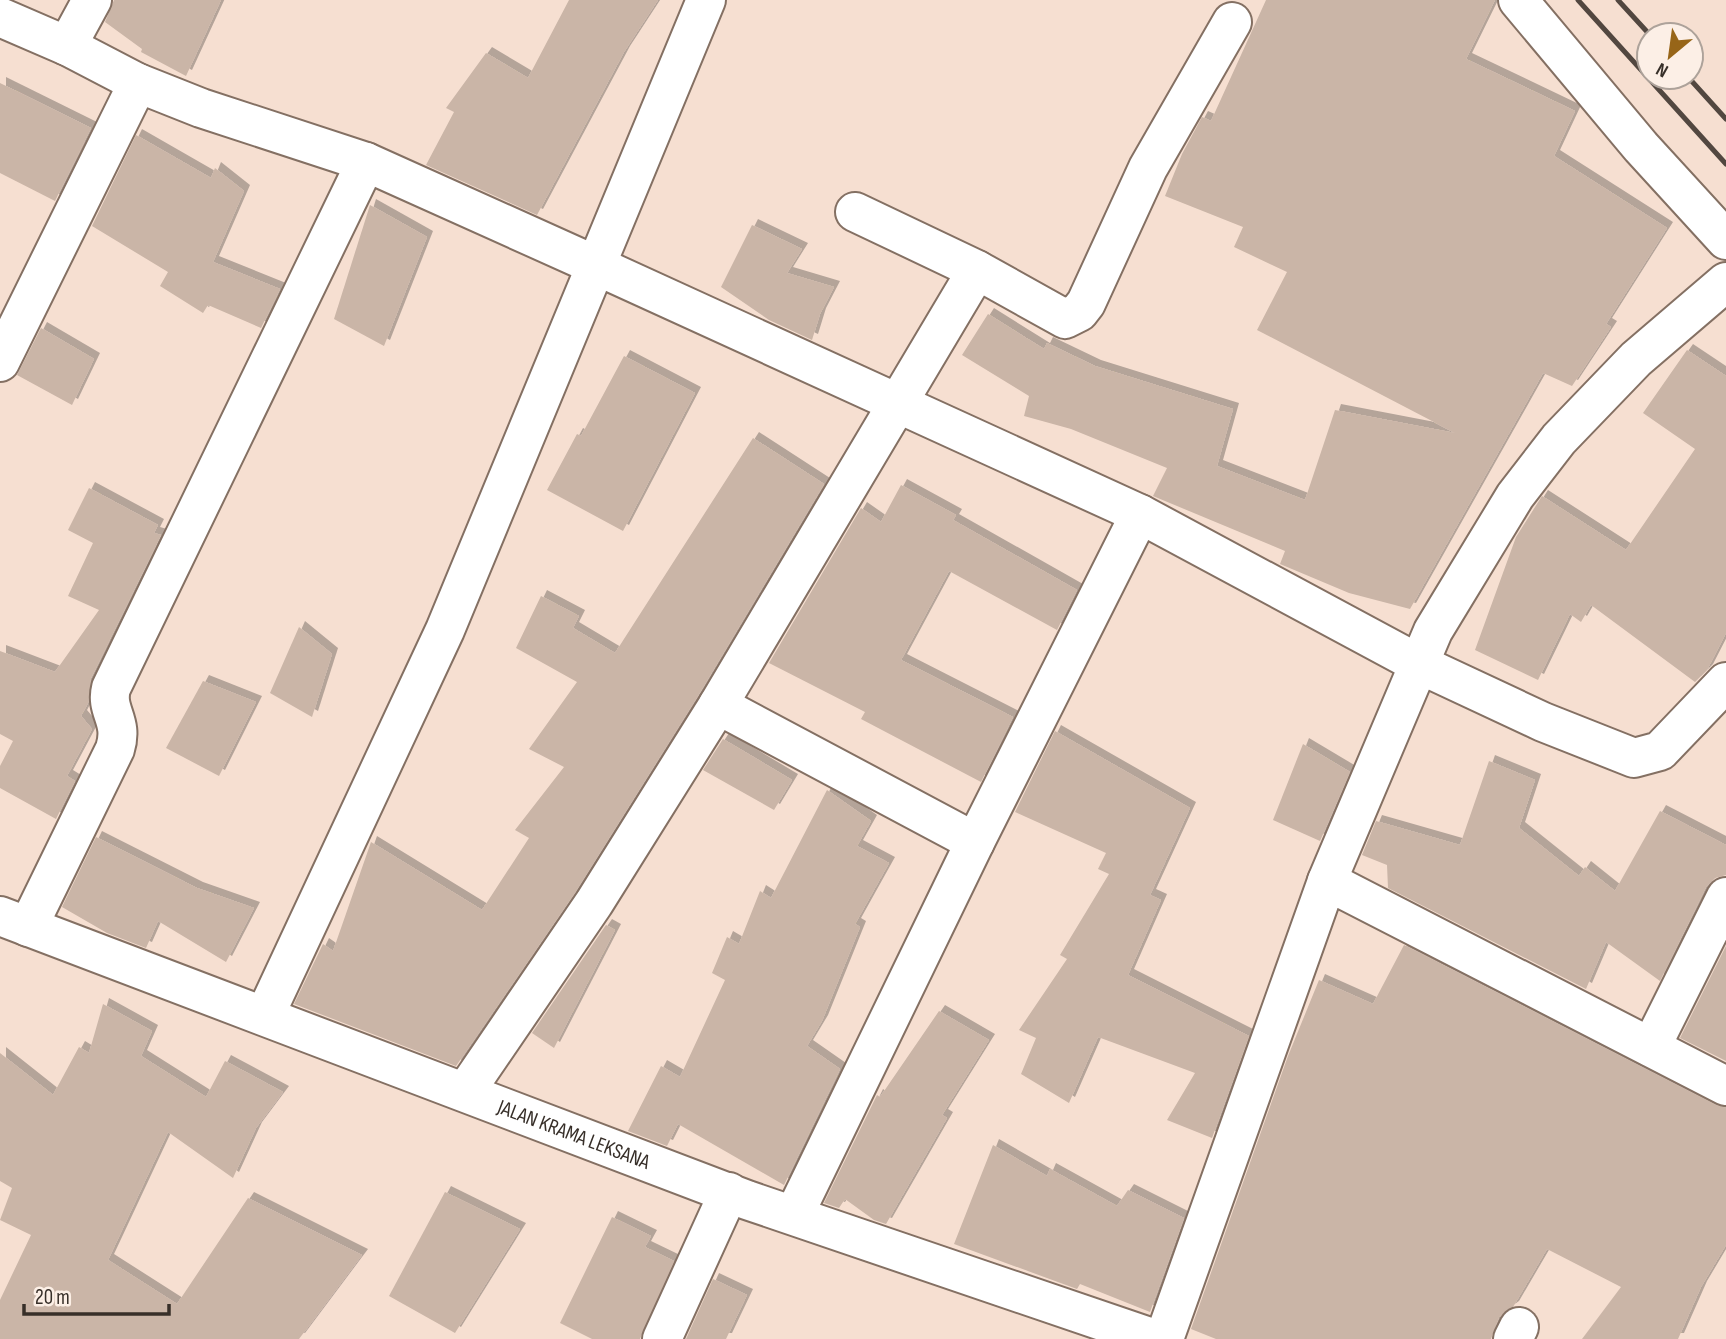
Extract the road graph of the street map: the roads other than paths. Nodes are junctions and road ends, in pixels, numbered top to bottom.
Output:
1 (92, 0) edge
2 (706, 0) edge
3 (1518, 0) edge
4 (0, 17) edge
5 (1232, 22) dead end
6 (67, 46) junction
7 (138, 83) junction
8 (366, 162) junction
9 (855, 212) dead end
10 (1726, 240) edge
11 (595, 265) junction
12 (977, 270) junction
13 (1726, 282) edge
14 (0, 362) edge
15 (895, 404) junction
16 (1140, 514) junction
17 (1419, 664) junction
18 (1726, 682) edge
19 (718, 705) junction
20 (975, 842) junction
21 (1327, 881) junction
22 (1726, 898) edge
23 (14, 922) edge
24 (265, 1016) junction
25 (1651, 1047) junction
26 (1726, 1086) edge
27 (465, 1092) junction
28 (729, 1192) junction
29 (794, 1215) junction
30 (662, 1339) edge
31 (1155, 1339) edge
32 (1164, 1339) edge

1 - 6 street
2 - 11 street
3 - 10 street
4 - 6 street
5 - 12 street
6 - 7 street
7 - 8 street
7 - 14 street
8 - 11 street
8 - 23 street
9 - 12 street
11 - 15 street
11 - 24 street
12 - 15 street
13 - 17 street
15 - 16 street
15 - 19 street
16 - 17 street
16 - 20 street
17 - 18 street
17 - 21 street
19 - 20 street
19 - 27 street
20 - 29 street
21 - 25 street
21 - 32 street
22 - 25 street
23 - 24 street, JALAN KRAMA LEKSANA
24 - 27 street, JALAN KRAMA LEKSANA
25 - 26 street
27 - 28 street, JALAN KRAMA LEKSANA
28 - 29 street, JALAN KRAMA LEKSANA
28 - 30 street
29 - 31 street, JALAN KRAMA LEKSANA

